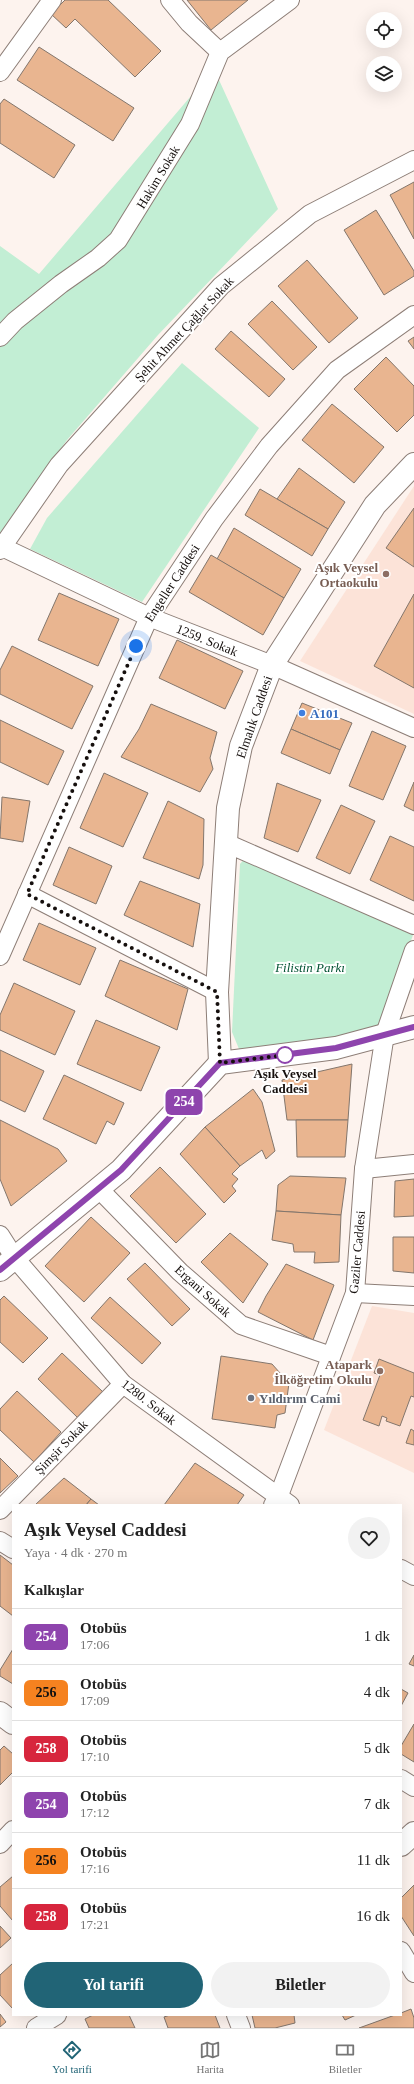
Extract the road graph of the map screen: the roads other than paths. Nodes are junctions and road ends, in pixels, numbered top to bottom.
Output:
1 (52, 0) edge
2 (170, 0) edge
3 (290, 0) edge
4 (220, 52) junction
5 (0, 72) edge
6 (414, 160) edge
7 (414, 315) edge
8 (0, 336) edge
9 (414, 464) edge
10 (1, 549) edge
11 (149, 616) junction
12 (272, 665) junction
13 (414, 728) edge
14 (226, 843) junction
15 (27, 894) junction
16 (414, 925) edge
17 (414, 950) edge
18 (0, 956) edge
19 (217, 992) junction
20 (414, 1027) edge
21 (385, 1034) junction
22 (220, 1063) junction
23 (414, 1164) edge
24 (364, 1169) junction
25 (99, 1188) junction
26 (0, 1235) edge
27 (7, 1264) edge
28 (355, 1293) junction
29 (414, 1296) edge
30 (331, 1356) junction
31 (123, 1384) junction
32 (280, 1503) edge
33 (0, 1510) edge
34 (0, 1541) edge
35 (12, 1548) edge
36 (402, 1570) edge
37 (414, 1576) edge
38 (0, 1713) edge
39 (12, 1722) edge
40 (402, 1780) edge
41 (414, 1787) edge
42 (12, 1831) edge
43 (414, 1833) edge
44 (402, 1843) edge
45 (0, 1844) edge
46 (402, 1953) edge
47 (414, 1973) edge
48 (55, 2016) edge
49 (236, 2016) edge
50 (36, 2028) edge
51 (241, 2028) edge

1 - 5 street
2 - 4 street
3 - 4 street
4 - 8 street, Hakim Sokak
6 - 10 street, Şehit Ahmet Çağlar Sokak
7 - 11 street, Engeller Caddesi
9 - 12 street, Elmalık Caddesi
10 - 11 street, 1259. Sokak
11 - 12 street, 1259. Sokak
11 - 15 street, Engeller Caddesi
12 - 13 street, 1259. Sokak
12 - 14 street, Elmalık Caddesi
14 - 16 street
14 - 19 street, Elmalık Caddesi
15 - 18 street, Engeller Caddesi
15 - 19 street
17 - 21 street, Gaziler Caddesi
19 - 22 street, Elmalık Caddesi
20 - 21 street
21 - 22 street
21 - 24 street, Gaziler Caddesi
22 - 25 street
23 - 24 street
24 - 28 street, Gaziler Caddesi
25 - 27 street
25 - 30 street, Ergani Sokak
26 - 27 street
27 - 31 street, 1280. Sokak
28 - 29 street
28 - 30 street, Gaziler Caddesi
30 - 32 street, Gaziler Caddesi
31 - 32 street, 1280. Sokak
31 - 33 street, Şimşir Sokak
34 - 35 street
36 - 37 street
38 - 39 street
40 - 41 street
42 - 45 street
43 - 44 street
46 - 47 street
48 - 50 street
49 - 51 street

